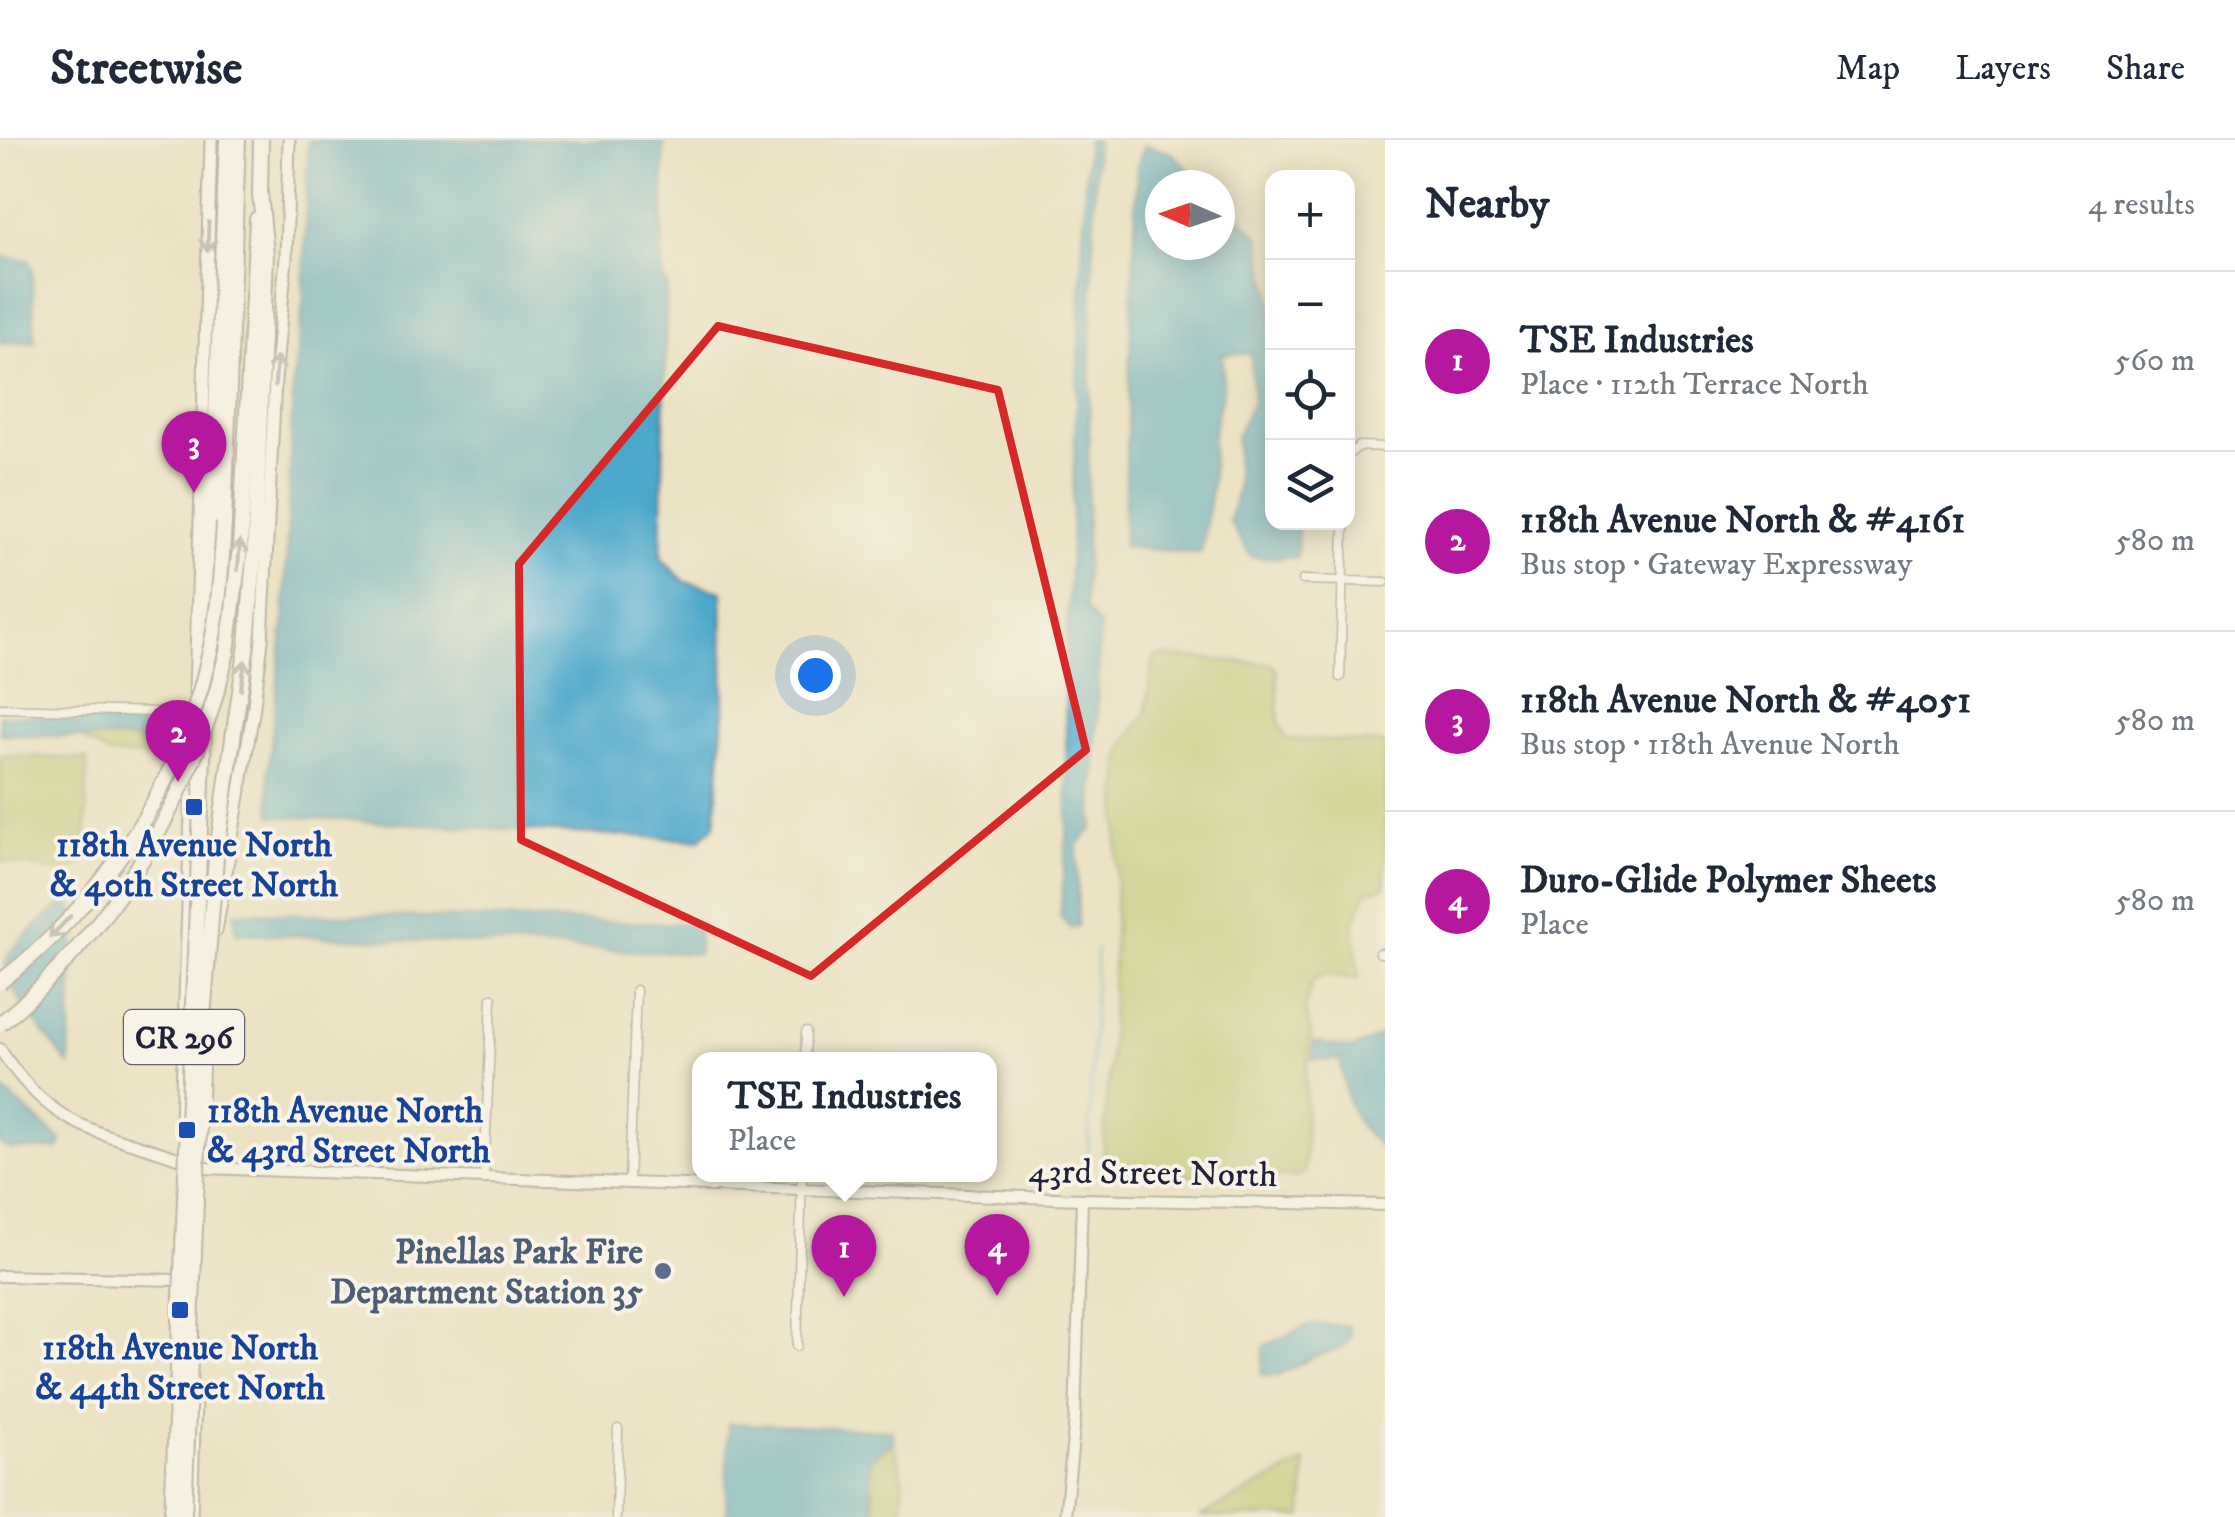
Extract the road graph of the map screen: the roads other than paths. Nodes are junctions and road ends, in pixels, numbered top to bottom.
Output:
1 (211, 140) edge
2 (227, 140) edge
3 (238, 140) edge
4 (261, 140) edge
5 (289, 140) edge
6 (260, 193) junction
7 (1385, 446) edge
8 (1355, 450) edge
9 (1344, 530) edge
10 (1302, 580) dead end
11 (1343, 582) junction
12 (1385, 582) edge
13 (1340, 676) dead end
14 (0, 708) edge
15 (194, 714) junction
16 (0, 982) edge
17 (636, 990) dead end
18 (492, 998) dead end
19 (0, 1024) edge
20 (806, 1032) dead end
21 (0, 1049) edge
22 (805, 1052) edge
23 (180, 1158) junction
24 (204, 1168) junction
25 (484, 1180) junction
26 (629, 1182) junction
27 (802, 1182) edge
28 (802, 1188) junction
29 (1082, 1199) junction
30 (1385, 1205) edge
31 (0, 1276) edge
32 (176, 1280) junction
33 (797, 1346) dead end
34 (618, 1429) dead end
35 (169, 1517) edge
36 (188, 1517) edge
37 (616, 1517) edge
38 (1065, 1517) edge

1 -> 15 main road, CR 296
2 - 35 highway, bridge
3 -> 16 highway, bridge
4 - 6 highway
24 -> 5 main road, CR 296
19 -> 6 highway, bridge
36 -> 6 highway, bridge
7 - 8 street
9 - 11 street
10 - 11 street
11 - 12 street
11 - 13 street
14 - 15 street
15 - 23 main road, CR 296
17 - 26 street
18 - 25 street
20 - 22 street
21 - 23 street, 43rd Street North
23 - 24 street, 43rd Street North
23 - 32 main road, CR 296
24 - 25 street, 43rd Street North
24 - 36 main road, CR 296
25 - 26 street, 43rd Street North
26 - 28 street, 43rd Street North
27 - 28 street
28 - 29 street, 43rd Street North
28 - 33 street
29 - 30 street, 43rd Street North
29 - 38 street
31 - 32 street
32 - 35 main road, CR 296
34 - 37 street

